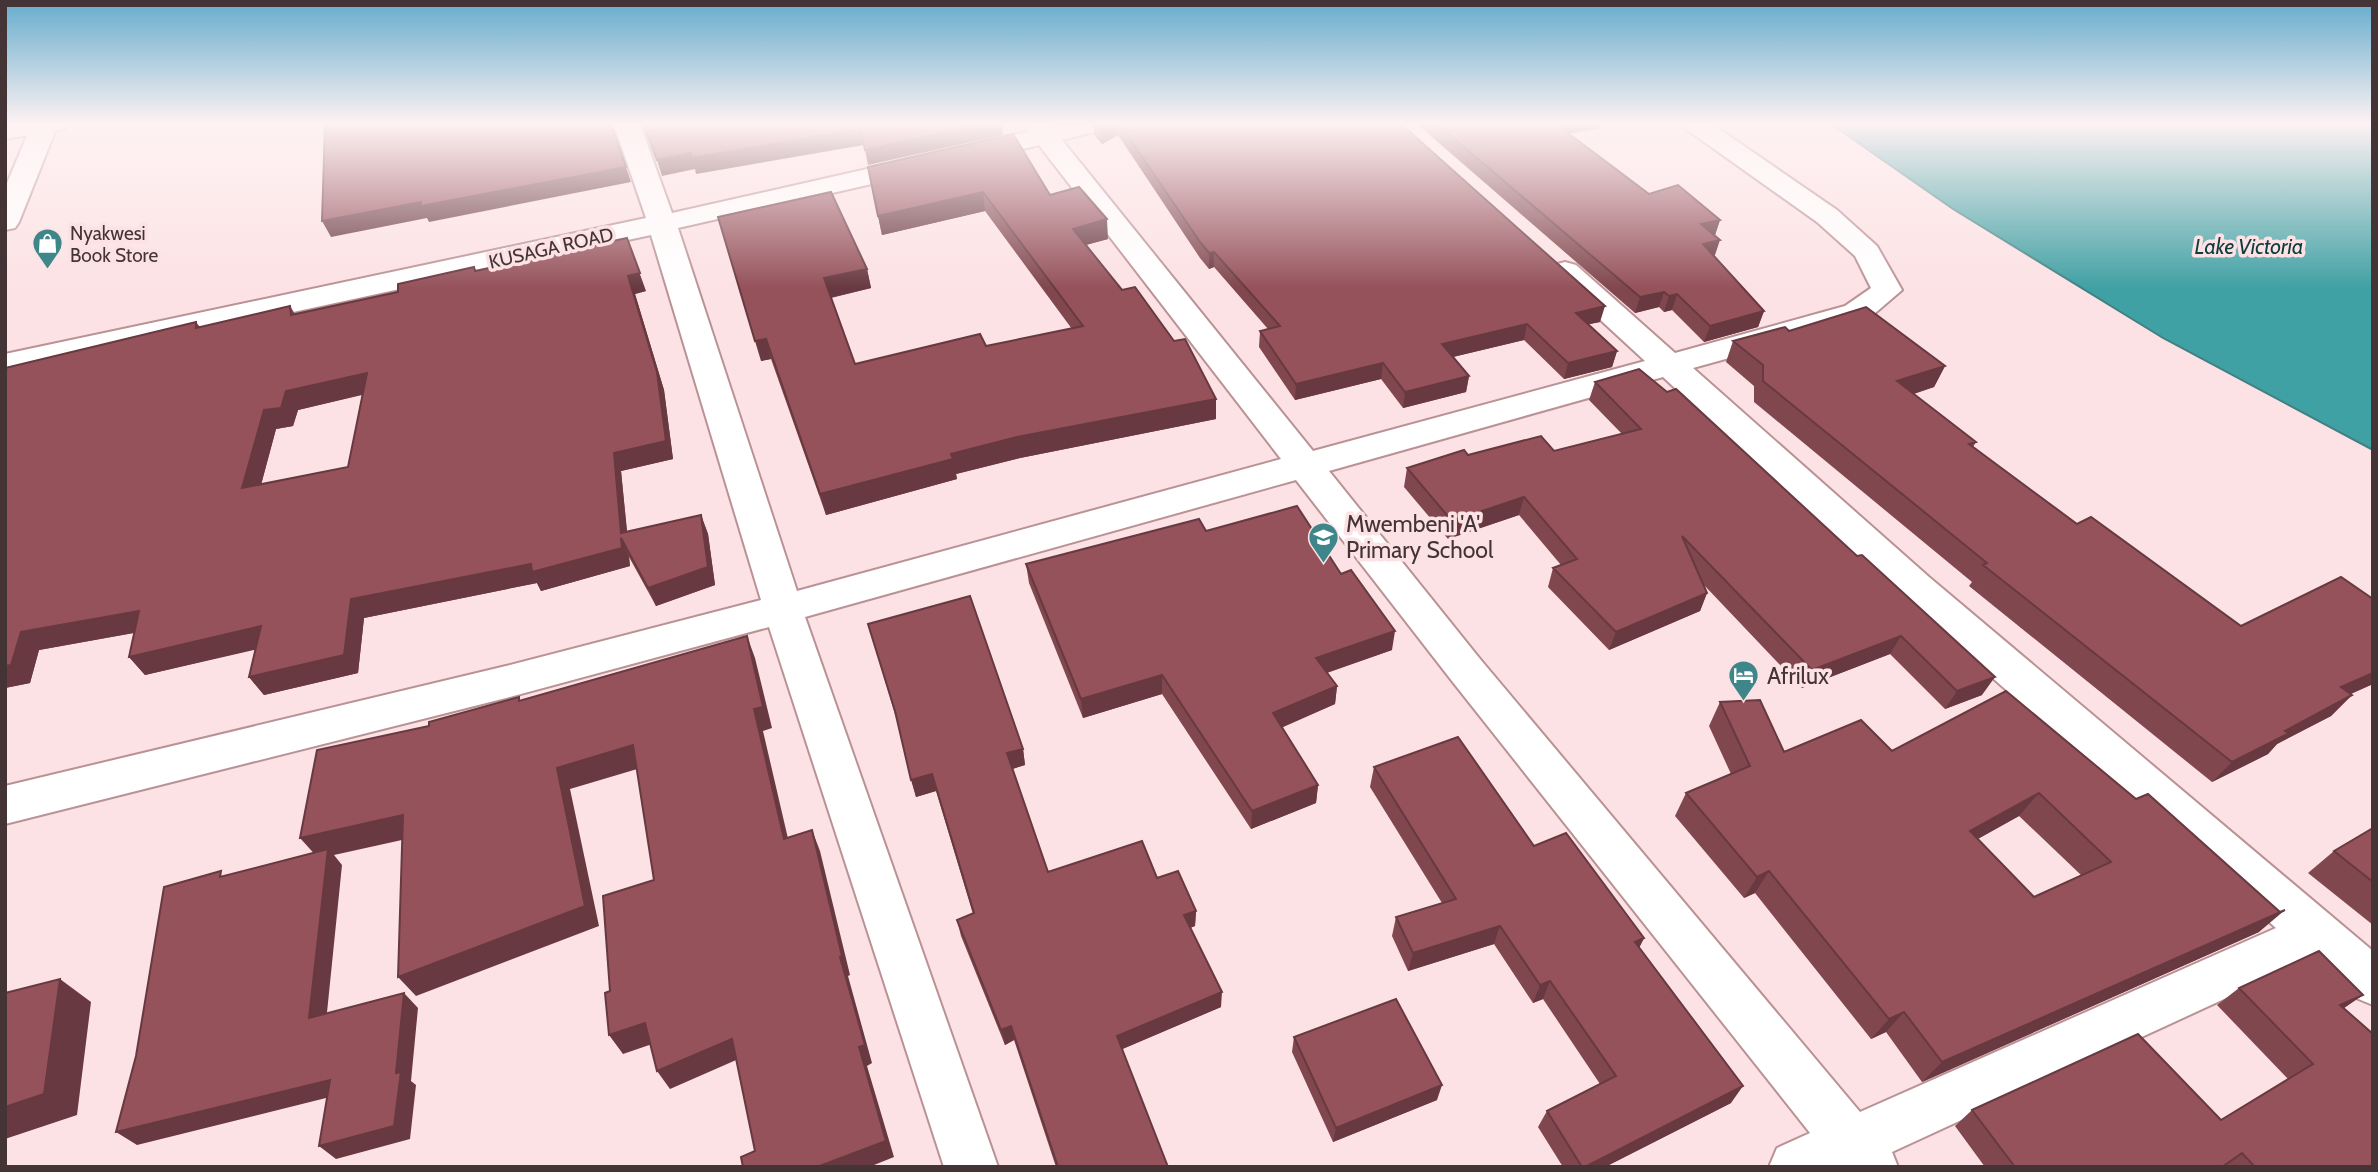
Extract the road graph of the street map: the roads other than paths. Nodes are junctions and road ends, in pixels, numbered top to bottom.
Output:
1 (24, 179) edge
2 (646, 179) edge
3 (860, 179) edge
4 (1079, 179) edge
5 (1773, 179) edge
6 (5, 222) edge
7 (662, 223) junction
8 (1544, 254) edge
9 (5, 364) edge
10 (1670, 364) junction
11 (1303, 465) junction
12 (783, 609) junction
13 (5, 805) edge
14 (2316, 933) junction
15 (2373, 982) edge
16 (1861, 1155) edge
17 (971, 1167) edge
18 (1796, 1167) edge

1 - 6 street
2 - 7 street
3 - 7 street, KUSAGA ROAD
4 - 11 street
5 - 10 street
7 - 9 street, KUSAGA ROAD
7 - 12 street
8 - 10 street
10 - 11 street
10 - 14 street
11 - 12 street
11 - 16 street
12 - 13 street
12 - 17 street
14 - 15 street
14 - 16 street
16 - 18 street

